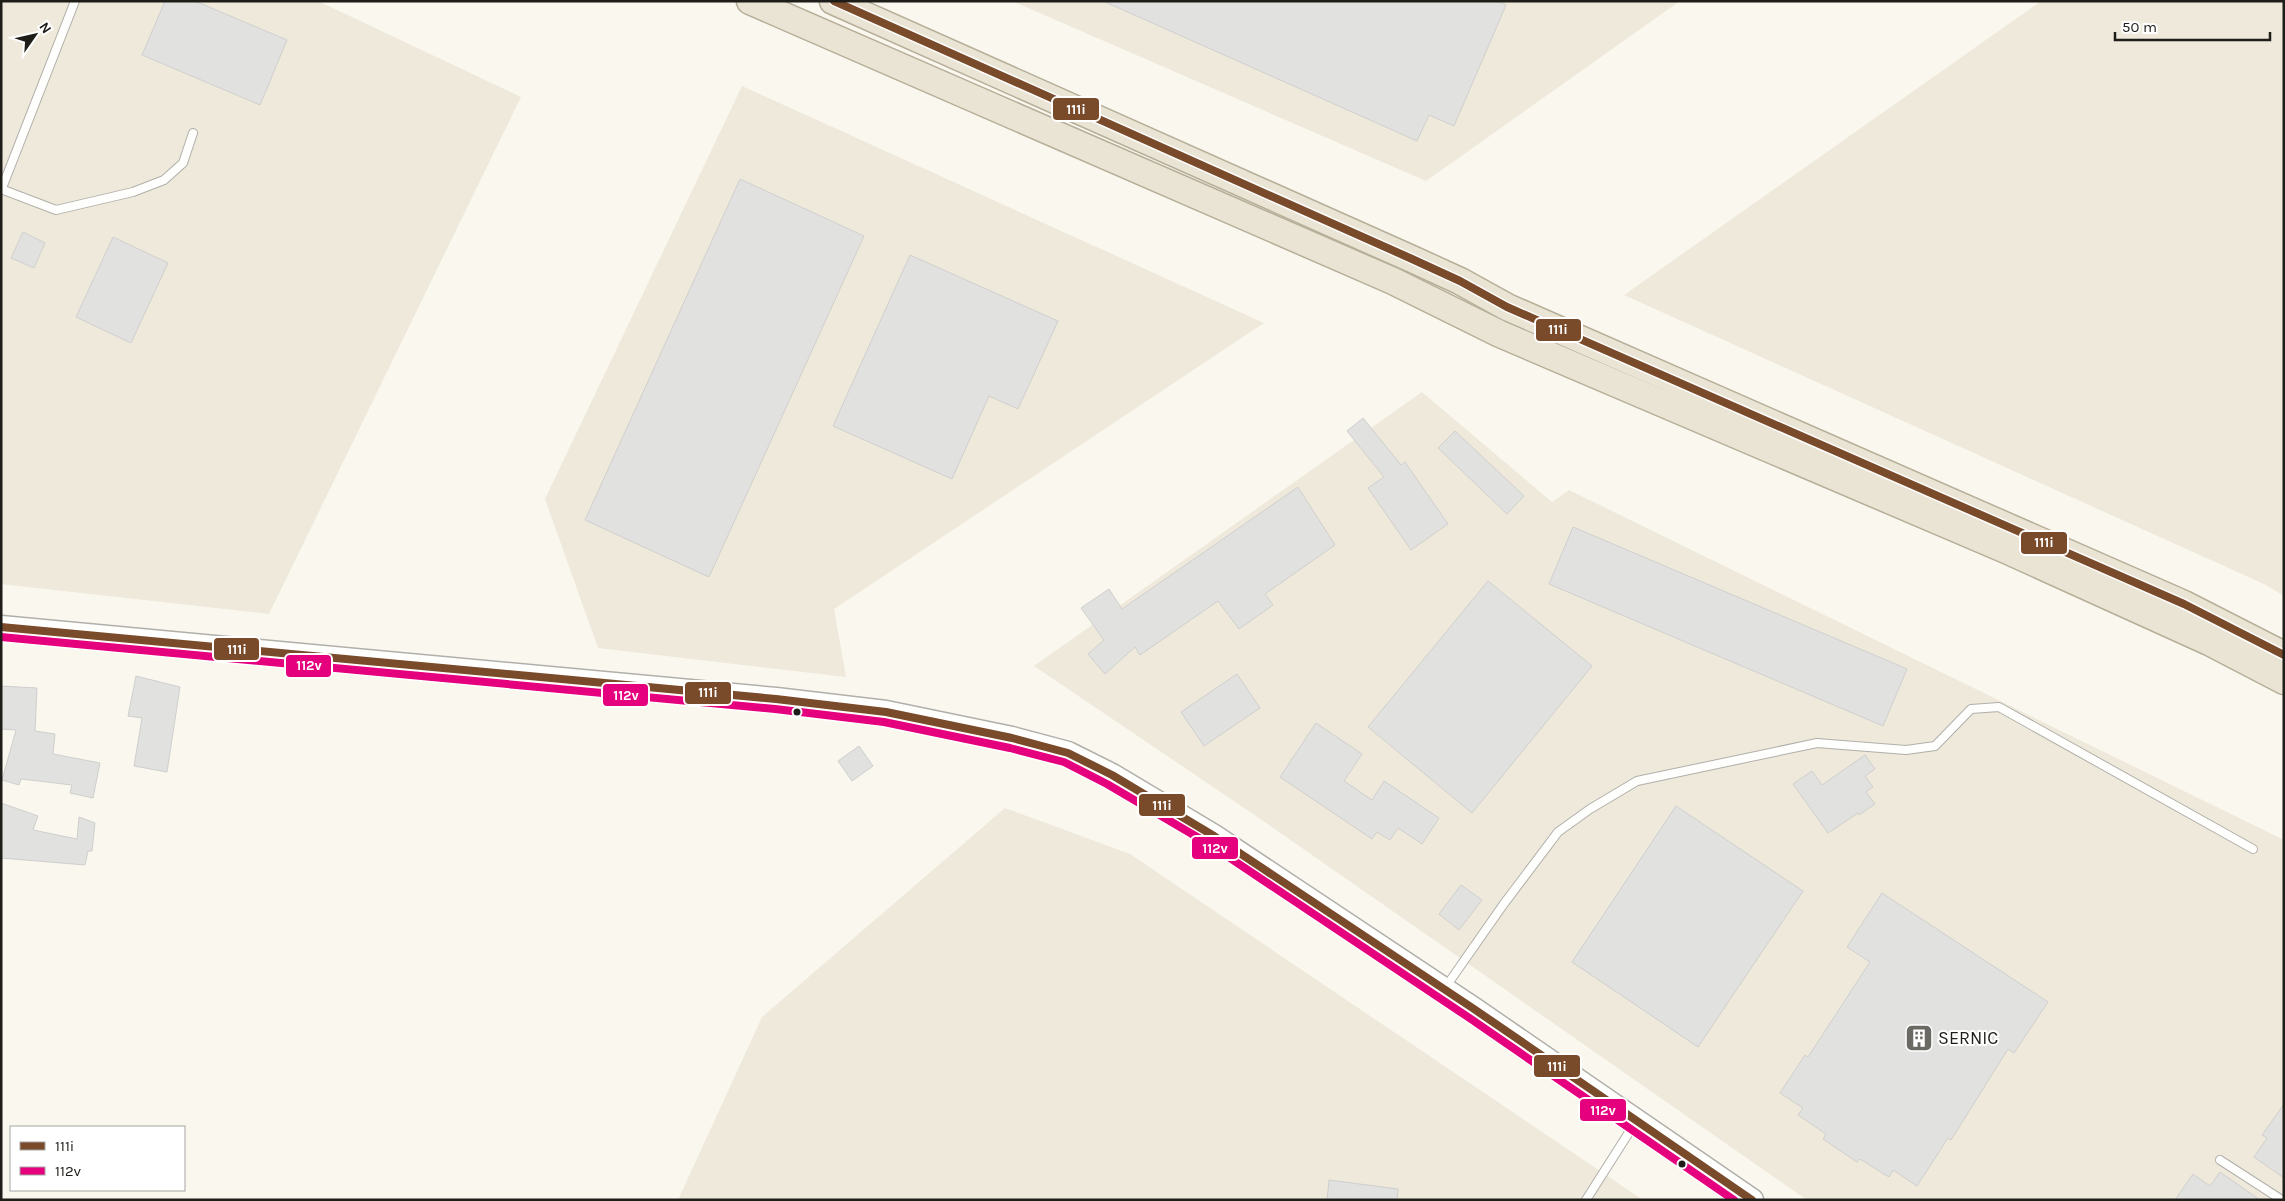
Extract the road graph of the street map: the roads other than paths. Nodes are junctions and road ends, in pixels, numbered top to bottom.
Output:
1 (75, 1) edge
2 (750, 1) edge
3 (833, 1) edge
4 (193, 133) dead end
5 (2, 188) edge
6 (1, 627) edge
7 (2284, 655) edge
8 (2284, 681) edge
9 (2253, 849) dead end
10 (1444, 990) junction
11 (1636, 1122) junction
12 (2220, 1160) dead end
13 (1586, 1200) edge
14 (1752, 1200) edge
15 (2282, 1200) edge

1 - 5 lane
2 - 8 highway
3 - 7 highway
4 - 5 lane
6 - 10 main road
9 - 10 lane
10 - 11 main road
11 - 13 lane
11 - 14 main road
12 - 15 lane

